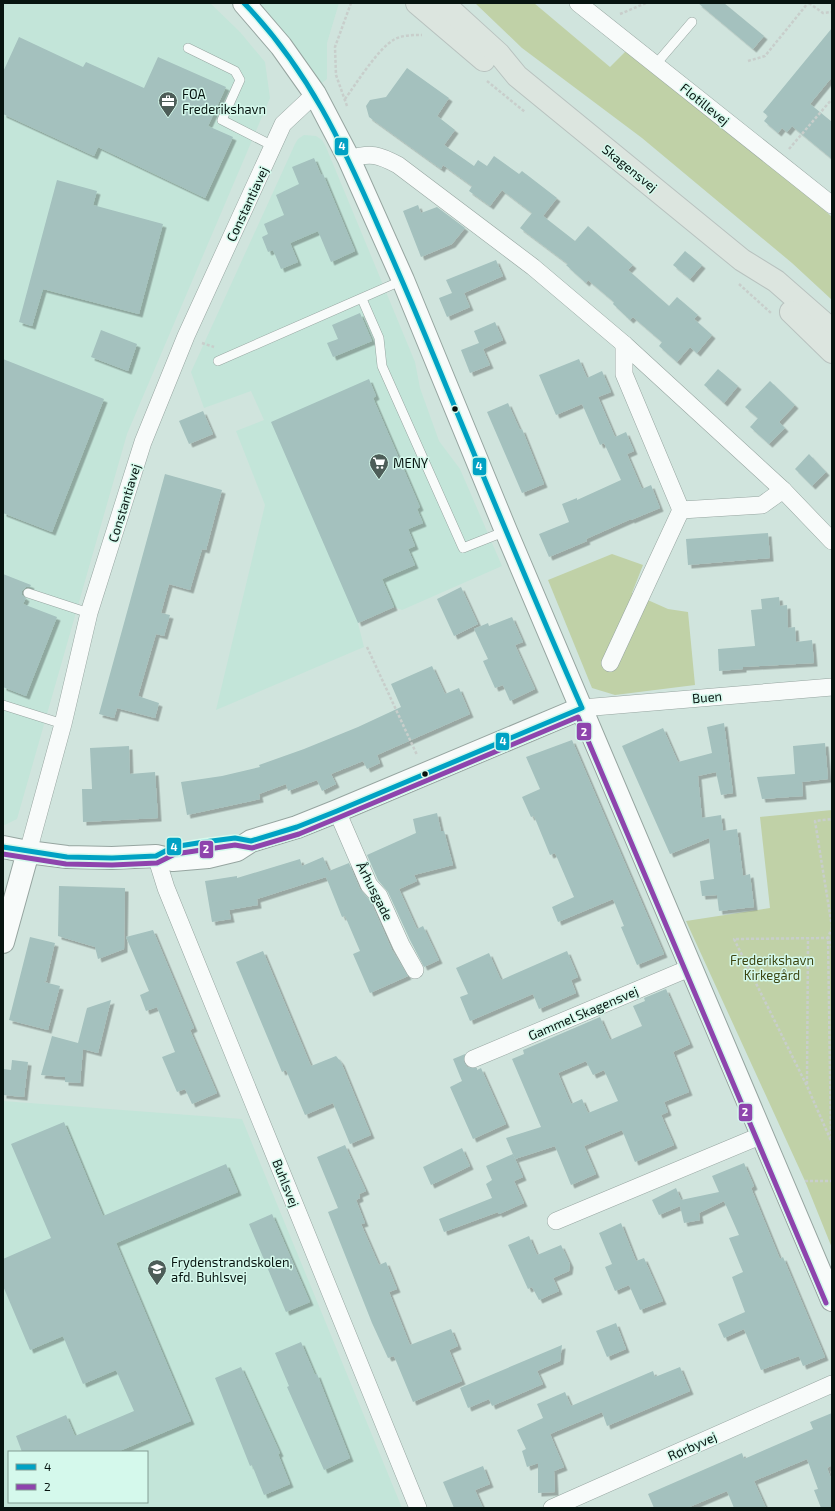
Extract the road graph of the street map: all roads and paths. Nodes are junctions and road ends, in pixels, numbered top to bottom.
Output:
1 (244, 3) edge
2 (351, 3) edge
3 (417, 3) edge
4 (443, 3) edge
5 (578, 3) edge
6 (646, 3) edge
7 (808, 3) edge
8 (832, 12) edge
9 (603, 22) junction
10 (692, 22) dead end
11 (424, 35) dead end
12 (188, 48) dead end
13 (748, 61) dead end
14 (656, 64) junction
15 (517, 76) junction
16 (315, 94) junction
17 (831, 101) edge
18 (273, 146) junction
19 (349, 159) junction
20 (778, 162) junction
21 (832, 205) edge
22 (742, 260) junction
23 (403, 280) junction
24 (362, 299) junction
25 (832, 330) edge
26 (186, 336) junction
27 (624, 344) junction
28 (832, 352) edge
29 (233, 355) junction
30 (218, 361) dead end
31 (783, 490) junction
32 (681, 510) junction
33 (506, 531) junction
34 (832, 540) edge
35 (28, 593) dead end
36 (89, 613) junction
37 (367, 647) dead end
38 (610, 663) dead end
39 (832, 687) edge
40 (3, 705) edge
41 (582, 708) junction
42 (63, 724) junction
43 (426, 773) junction
44 (337, 811) junction
45 (832, 819) edge
46 (3, 847) edge
47 (28, 852) junction
48 (156, 856) junction
49 (832, 927) edge
50 (808, 938) junction
51 (828, 938) junction
52 (3, 942) edge
53 (832, 948) edge
54 (692, 967) junction
55 (415, 970) dead end
56 (473, 1059) dead end
57 (807, 1086) junction
58 (762, 1135) junction
59 (831, 1139) junction
60 (832, 1143) edge
61 (832, 1181) edge
62 (782, 1182) junction
63 (556, 1221) dead end
64 (832, 1300) edge
65 (832, 1384) edge
66 (418, 1508) edge
67 (552, 1508) edge

1 - 16 street
2 - 11 path
3 - 15 main road, Skagensvej
4 - 15 main road, Skagensvej
5 - 9 street, Flotillevej
6 - 9 path
7 - 8 path
7 - 13 path
9 - 14 street, Flotillevej
10 - 14 lane
12 - 18 lane
14 - 20 street, Flotillevej
15 - 22 main road, Skagensvej
16 - 18 street, Constantiavej
16 - 19 street
17 - 20 path
18 - 26 street, Constantiavej
19 - 23 street
19 - 27 street
20 - 21 street, Flotillevej
22 - 25 main road, Skagensvej
22 - 28 main road, Skagensvej
23 - 24 lane
23 - 33 street
24 - 29 lane
24 - 33 lane
26 - 29 path
26 - 36 street, Constantiavej
27 - 31 street
27 - 32 street
29 - 30 lane
31 - 32 street
31 - 34 street
32 - 38 street
33 - 41 street
35 - 36 lane
36 - 42 street, Constantiavej
37 - 43 path
39 - 41 street, Buen
40 - 42 lane
41 - 43 street
41 - 54 street
42 - 47 street, Constantiavej
43 - 44 street
44 - 48 street
44 - 55 street, Århusgade
45 - 49 path
46 - 47 street
47 - 48 street
47 - 52 street, Constantiavej
48 - 66 street, Buhlsvej
49 - 51 path
50 - 51 path
50 - 57 path
50 - 57 path
51 - 53 path
51 - 59 path
54 - 56 street, Gammel Skagensvej
54 - 58 street
57 - 59 path
58 - 62 street
58 - 63 street
59 - 60 path
61 - 62 path
62 - 64 street
65 - 67 street, Rørbyvej

